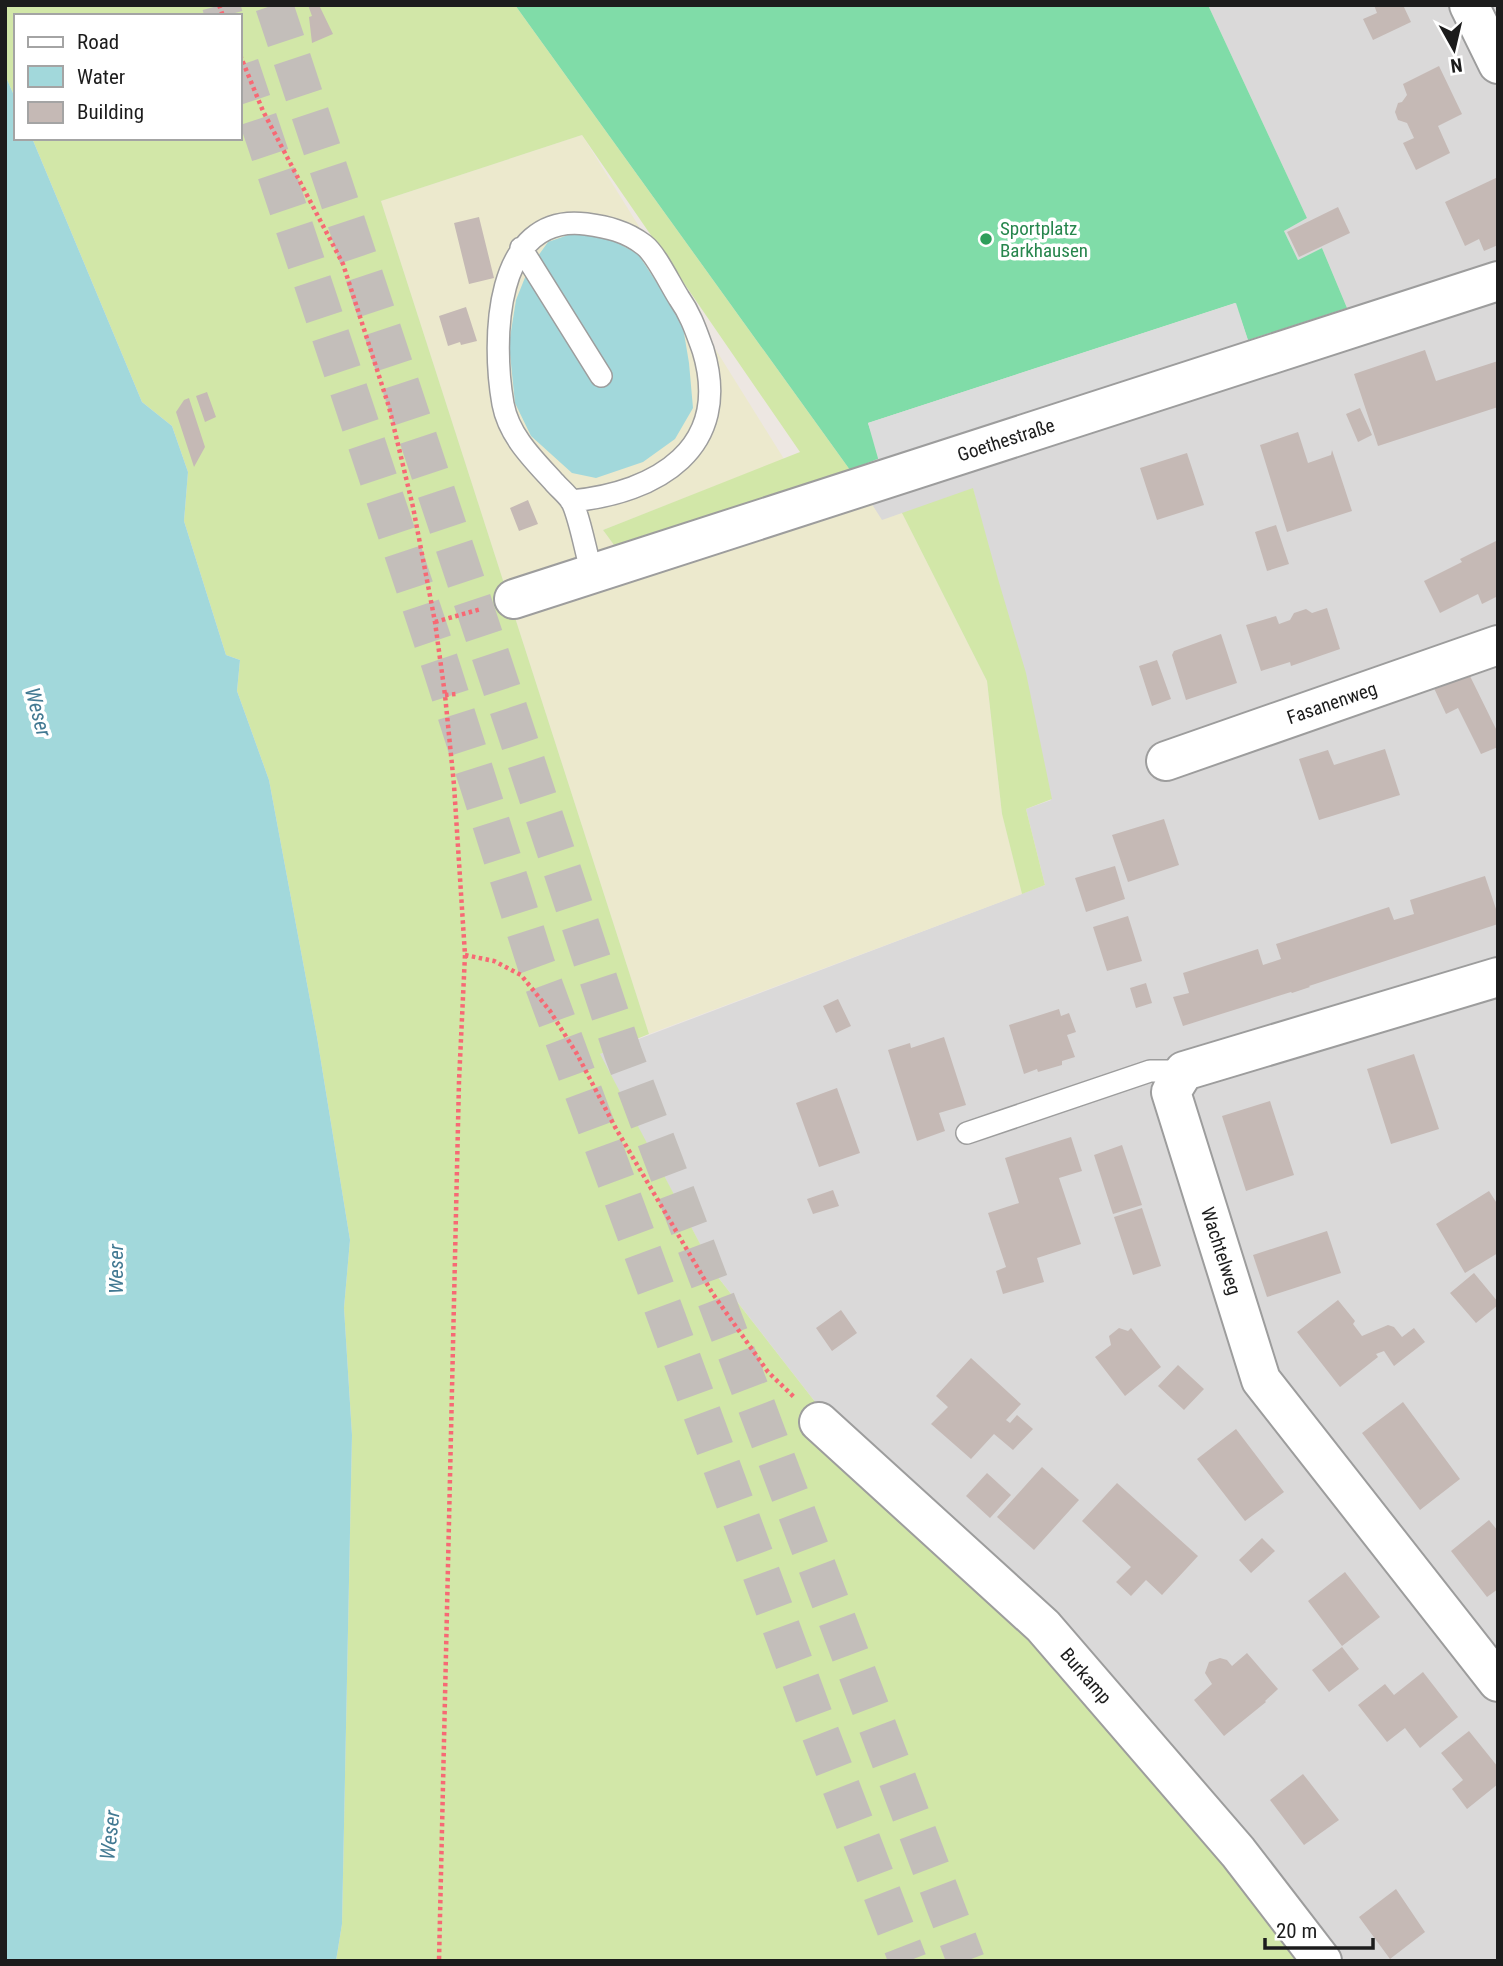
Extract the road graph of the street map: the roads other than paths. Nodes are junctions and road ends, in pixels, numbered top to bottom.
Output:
1 (1469, 5) edge
2 (1498, 64) edge
3 (521, 248) junction
4 (1498, 281) edge
5 (601, 376) dead end
6 (571, 501) junction
7 (592, 573) junction
8 (514, 598) road end
9 (1498, 645) edge
10 (1166, 761) dead end
11 (1498, 977) edge
12 (1184, 1071) junction
13 (967, 1133) dead end
14 (818, 1422) road end
15 (1498, 1682) edge
16 (1322, 1961) edge

1 - 2 street
3 - 5 lane
3 - 6 lane
3 - 6 lane
4 - 7 street, Goethestraße
6 - 7 lane
7 - 8 street, Goethestraße
9 - 10 street, Fasanenweg
11 - 12 street
12 - 13 lane
12 - 15 street, Wachtelweg
14 - 16 street, Burkamp

